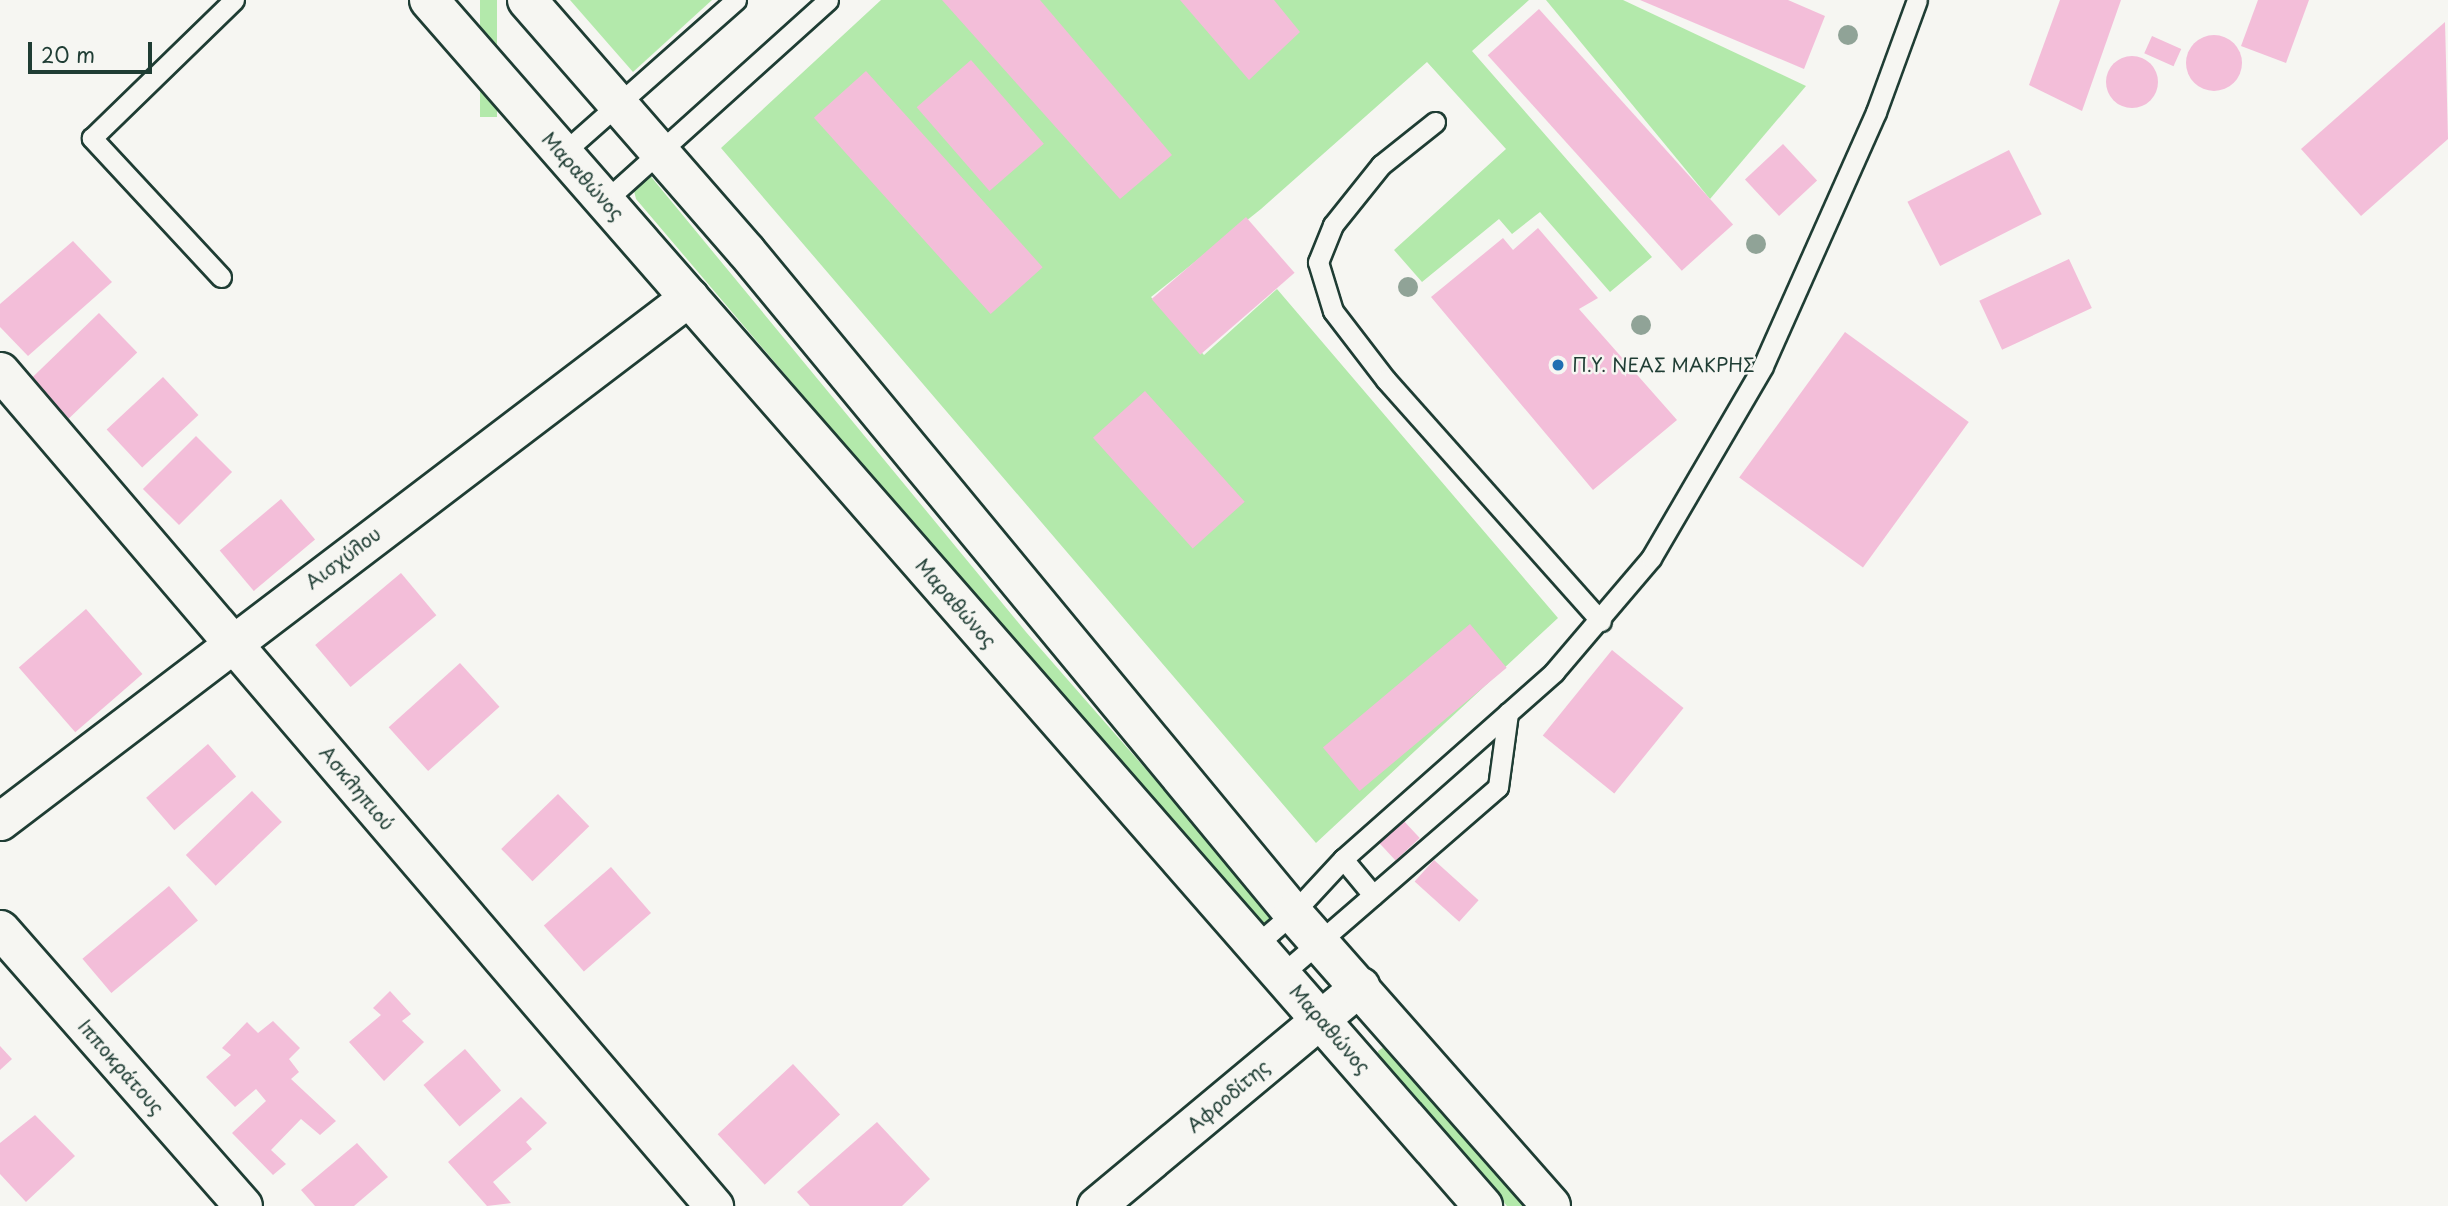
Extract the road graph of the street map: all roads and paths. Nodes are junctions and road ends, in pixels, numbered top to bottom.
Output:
1 (234, 0) edge
2 (429, 0) edge
3 (527, 0) edge
4 (736, 0) edge
5 (828, 0) edge
6 (1917, 0) edge
7 (632, 93) junction
8 (1434, 122) dead end
9 (562, 152) junction
10 (660, 152) junction
11 (606, 201) junction
12 (221, 277) dead end
13 (689, 297) junction
14 (0, 371) edge
15 (1601, 621) junction
16 (232, 641) junction
17 (1508, 713) junction
18 (0, 821) edge
19 (1343, 859) junction
20 (1373, 895) junction
21 (1293, 914) junction
22 (0, 929) edge
23 (1319, 942) junction
24 (1255, 945) junction
25 (1281, 975) junction
26 (1360, 986) junction
27 (1321, 1019) junction
28 (243, 1206) edge
29 (714, 1206) edge
30 (1096, 1206) edge
31 (1483, 1206) edge
32 (1551, 1206) edge

1 - 12 lane
2 - 9 main road, Μαραθώνος
3 - 7 main road
4 - 7 lane
5 - 10 lane
6 - 15 lane
7 - 9 lane
7 - 10 main road
8 - 15 lane
9 - 11 main road, Μαραθώνος
10 - 11 lane
10 - 21 main road
11 - 13 main road, Μαραθώνος
13 - 16 street, Αισχύλου
13 - 24 main road, Μαραθώνος
14 - 16 street, Ασκληπιού
15 - 17 lane
16 - 18 street, Αισχύλου
16 - 29 street, Ασκληπιού
17 - 19 lane
17 - 20 lane
19 - 20 lane
19 - 21 lane
20 - 23 lane
21 - 23 main road
21 - 24 lane
22 - 28 street, Ιπποκράτους
23 - 25 lane
23 - 26 main road
24 - 25 main road, Μαραθώνος
25 - 27 main road, Μαραθώνος
26 - 27 street, Αφροδίτης
26 - 32 main road
27 - 30 street, Αφροδίτης
27 - 31 main road, Μαραθώνος

